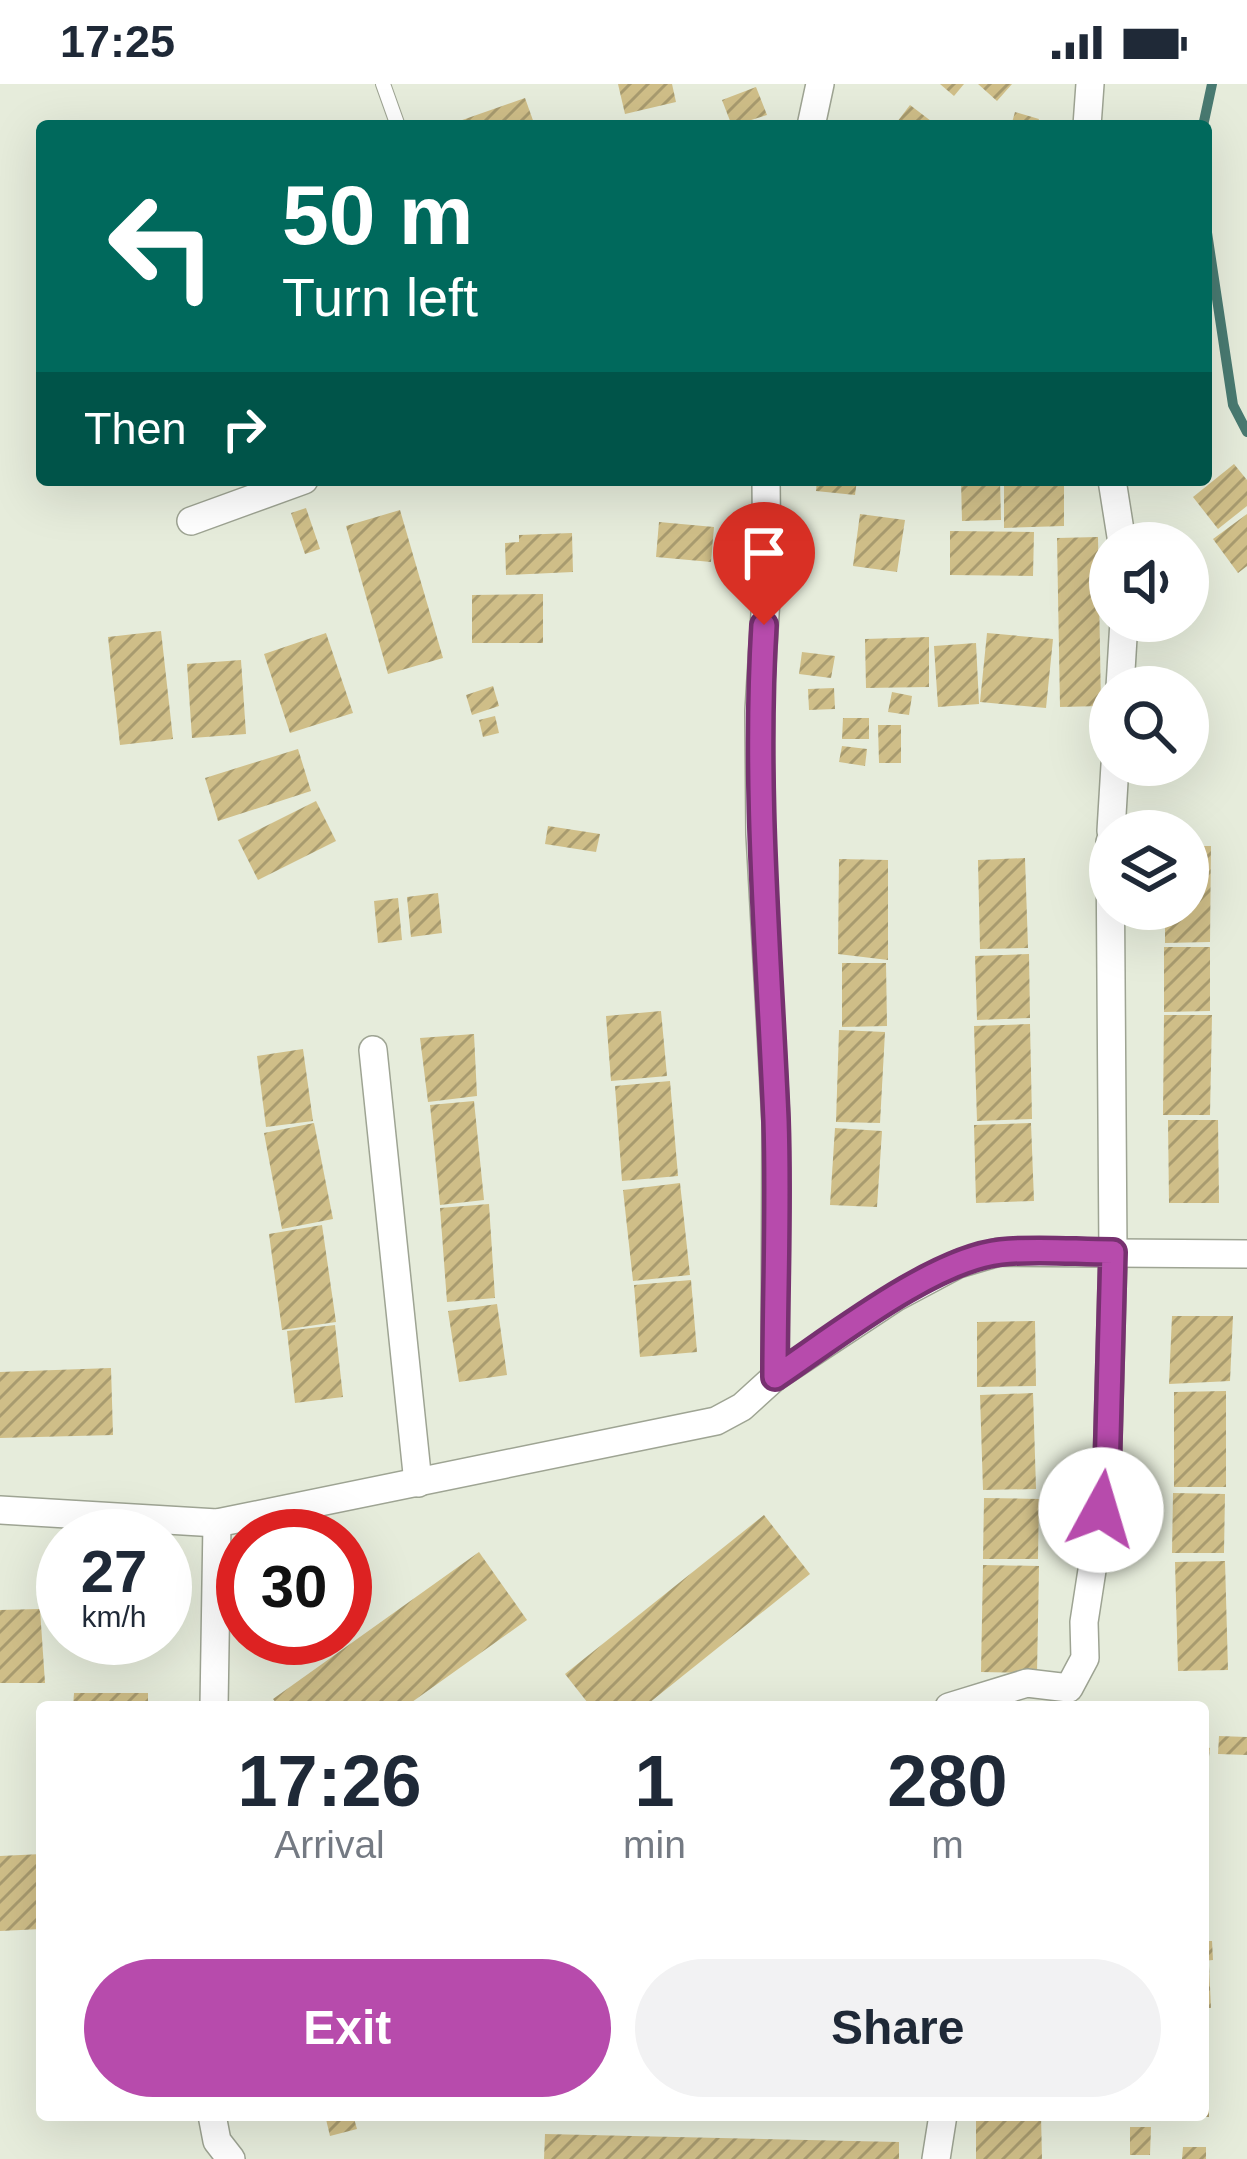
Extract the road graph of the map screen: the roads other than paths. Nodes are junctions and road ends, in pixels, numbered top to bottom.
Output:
1 (383, 84) edge
2 (820, 84) edge
3 (1090, 84) edge
4 (396, 120) edge
5 (813, 120) edge
6 (1087, 120) edge
7 (287, 486) edge
8 (766, 486) edge
9 (1113, 486) edge
10 (191, 521) dead end
11 (1119, 522) edge
12 (1111, 930) edge
13 (373, 1050) dead end
14 (1113, 1252) junction
15 (1247, 1254) edge
16 (775, 1377) junction
17 (418, 1483) junction
18 (287, 1509) edge
19 (0, 1510) edge
20 (216, 1523) edge
21 (216, 1584) edge
22 (214, 1701) edge
23 (969, 1701) edge
24 (213, 2121) edge
25 (942, 2121) edge
26 (231, 2159) edge
27 (936, 2159) edge

1 - 4 lane
2 - 5 street
3 - 6 street
7 - 10 street
8 - 16 street
9 - 11 street
12 - 14 street
13 - 17 street
14 - 15 street
14 - 16 street
14 - 23 street
16 - 17 street
17 - 18 street
19 - 20 street
21 - 22 street
24 - 26 street
25 - 27 street

